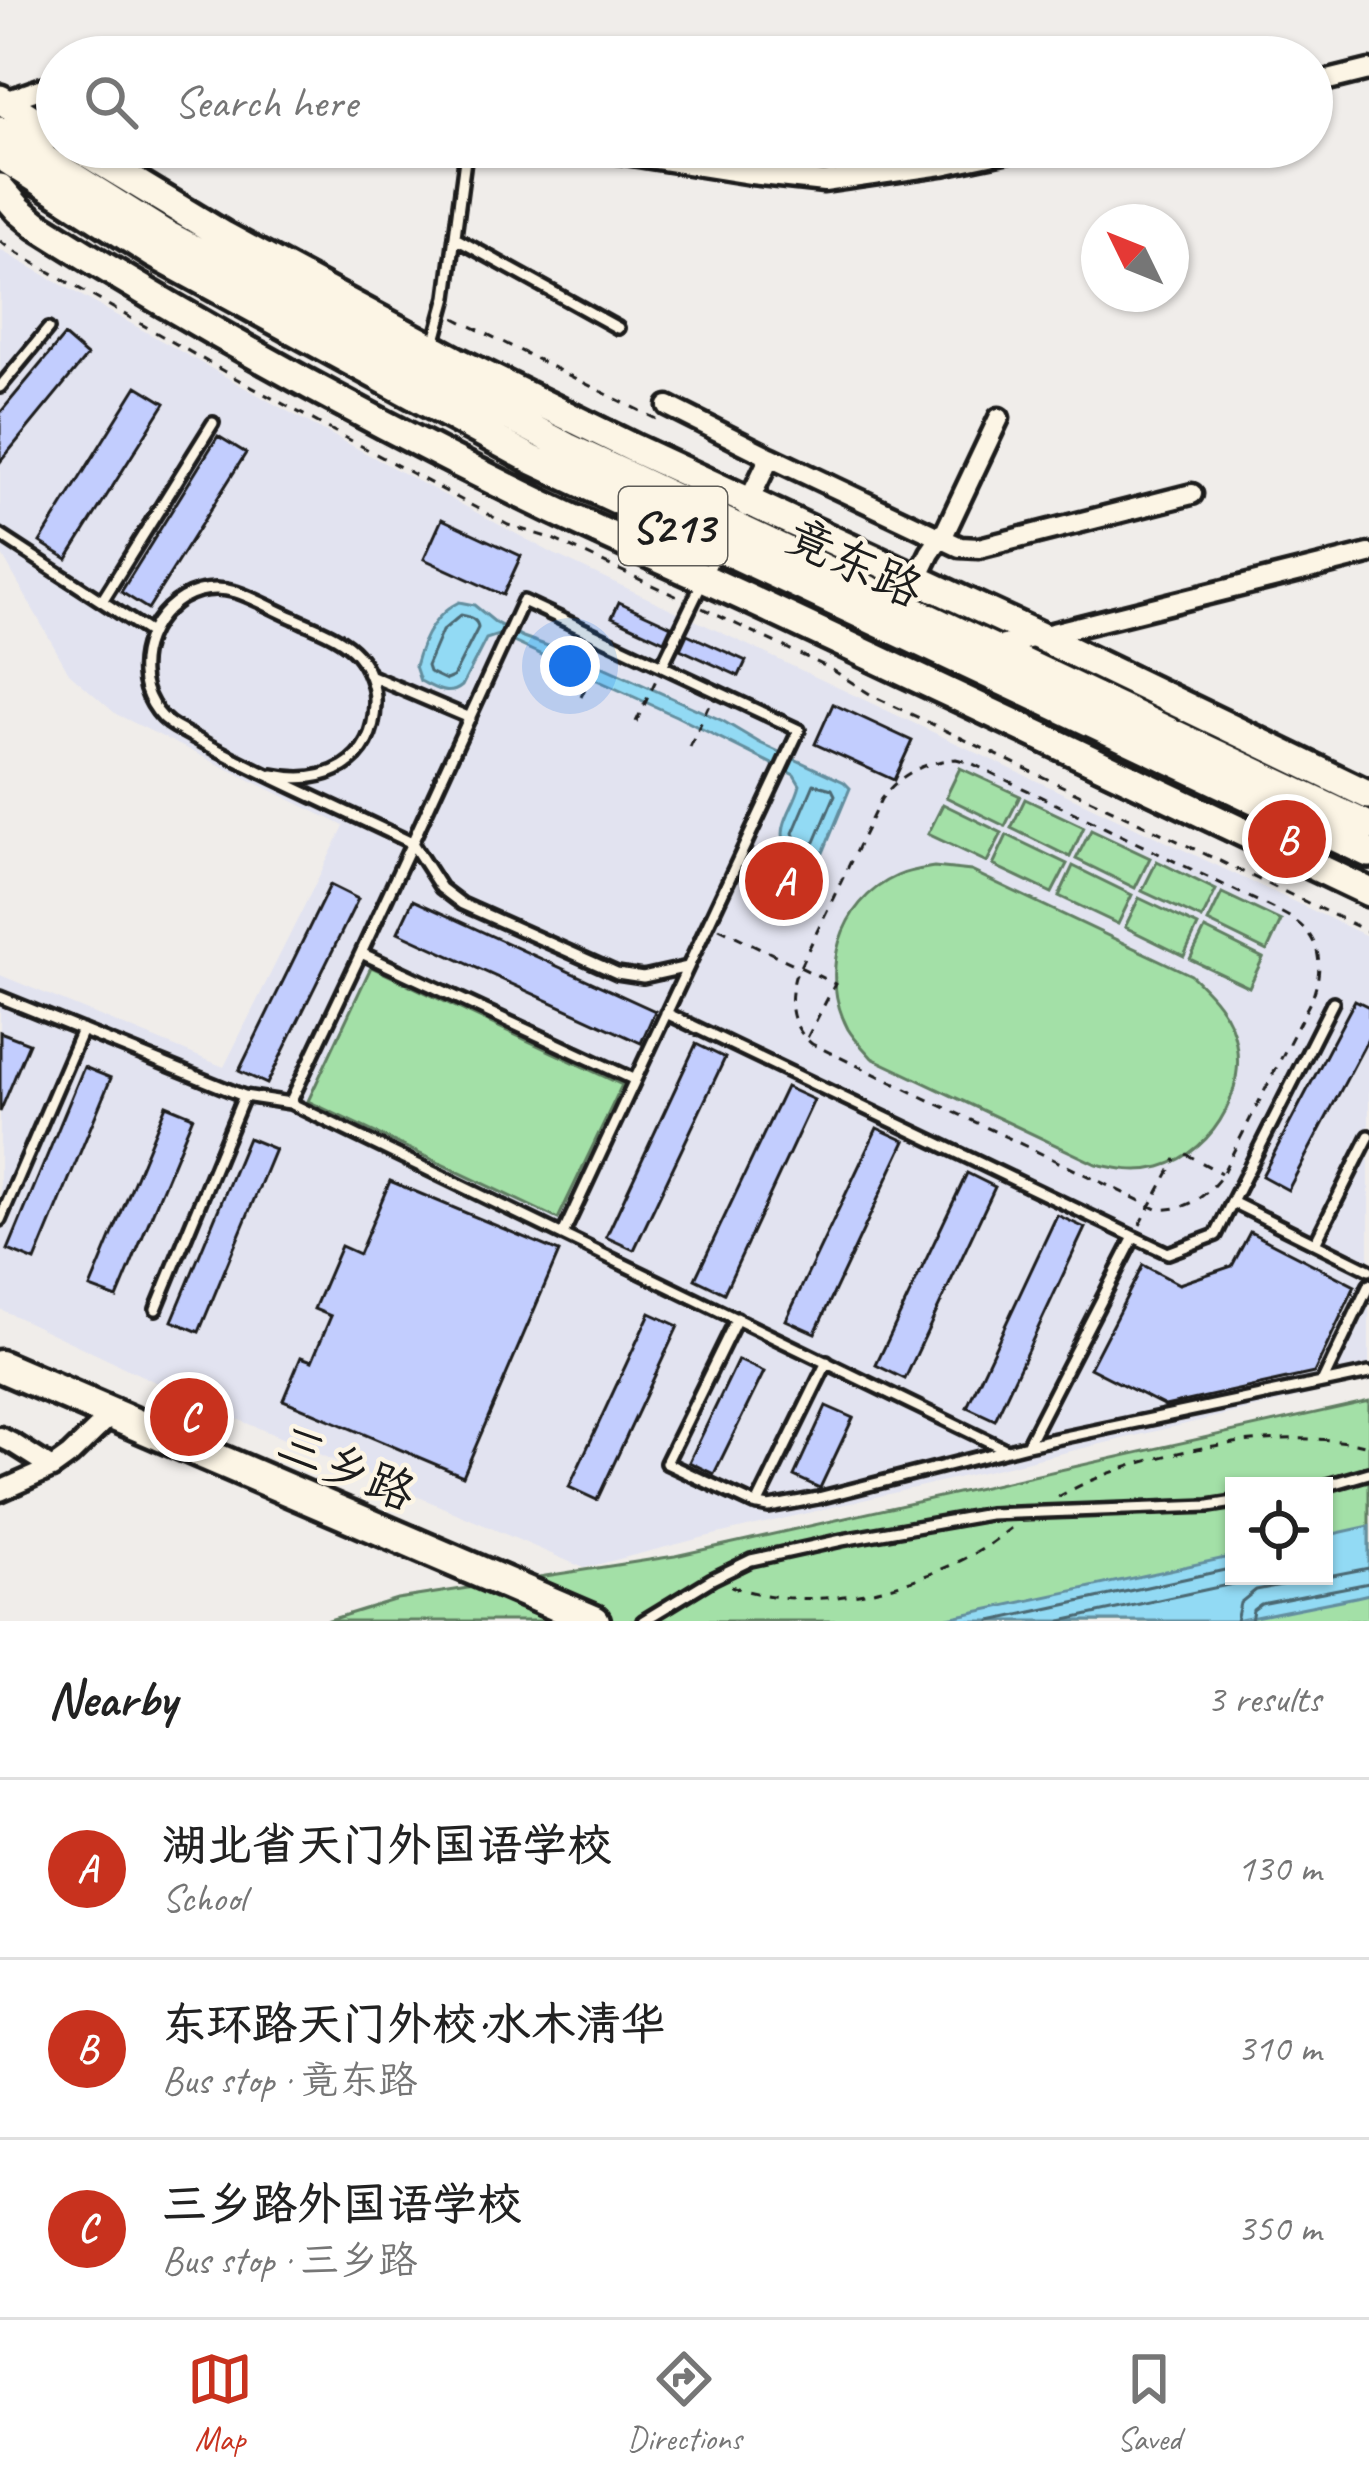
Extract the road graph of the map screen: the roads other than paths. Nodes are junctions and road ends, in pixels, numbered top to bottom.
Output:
1 (1369, 70) edge
2 (1333, 79) edge
3 (36, 90) edge
4 (1, 101) edge
5 (36, 122) edge
6 (0, 131) edge
7 (36, 154) edge
8 (0, 155) edge
9 (59, 168) edge
10 (112, 168) edge
11 (464, 168) edge
12 (714, 168) edge
13 (921, 168) edge
14 (0, 188) edge
15 (455, 238) junction
16 (618, 328) dead end
17 (48, 329) dead end
18 (428, 360) junction
19 (0, 386) edge
20 (668, 406) dead end
21 (999, 418) dead end
22 (213, 423) dead end
23 (770, 457) junction
24 (1192, 494) dead end
25 (734, 526) junction
26 (0, 535) edge
27 (941, 538) junction
28 (1369, 554) edge
29 (698, 591) junction
30 (910, 594) junction
31 (102, 602) junction
32 (149, 632) junction
33 (1037, 635) junction
34 (983, 658) junction
35 (662, 666) junction
36 (370, 676) junction
37 (470, 718) junction
38 (273, 776) junction
39 (1369, 796) edge
40 (1369, 826) edge
41 (412, 844) junction
42 (1369, 853) edge
43 (1369, 892) edge
44 (361, 953) junction
45 (688, 967) junction
46 (0, 997) edge
47 (1333, 1002) dead end
48 (666, 1013) junction
49 (82, 1030) junction
50 (634, 1080) junction
51 (244, 1096) junction
52 (290, 1103) junction
53 (1369, 1136) edge
54 (1232, 1202) junction
55 (0, 1220) edge
56 (562, 1234) junction
57 (1134, 1237) junction
58 (1315, 1243) junction
59 (1369, 1270) edge
60 (1369, 1285) edge
61 (156, 1309) dead end
62 (737, 1318) junction
63 (827, 1362) junction
64 (0, 1366) edge
65 (1369, 1373) edge
66 (1322, 1383) junction
67 (111, 1415) junction
68 (0, 1438) edge
69 (1027, 1445) junction
70 (1007, 1450) junction
71 (52, 1468) junction
72 (1369, 1473) edge
73 (1333, 1483) edge
74 (0, 1491) edge
75 (1225, 1503) edge
76 (757, 1505) junction
77 (594, 1621) edge
78 (643, 1621) edge

1 - 2 street
3 - 4 street
4 - 5 main road
6 - 7 main road, 竟东路 / S213
8 - 25 main road, 竟东路 / S213
9 - 18 main road, 竟东路 / S213
10 - 18 main road
11 - 15 lane
12 - 13 street
14 - 29 main road
15 - 16 lane
15 - 18 lane
17 - 19 lane
18 - 25 main road, 竟东路 / S213
20 - 23 street
21 - 27 street
22 - 31 lane
23 - 25 street
23 - 27 street
24 - 27 street
25 - 29 lane
25 - 30 main road, 竟东路 / S213
25 - 34 main road, 竟东路 / S213
26 - 31 lane
27 - 30 street
28 - 33 street
29 - 35 lane
29 - 43 main road
30 - 33 main road
30 - 34 main road, 竟东路 / S213
31 - 32 lane
32 - 36 lane
32 - 38 lane
33 - 34 street
33 - 39 main road
34 - 40 main road, 竟东路 / S213
34 - 42 main road, 竟东路 / S213
35 - 37 lane
35 - 45 lane
36 - 37 lane
36 - 38 lane
37 - 41 lane
38 - 41 lane
41 - 44 lane
41 - 45 lane
44 - 50 lane
44 - 52 lane
45 - 48 lane
46 - 49 lane
47 - 54 lane
48 - 50 lane
48 - 57 lane
49 - 51 lane
49 - 55 lane
50 - 56 lane
51 - 52 lane
51 - 61 lane
52 - 56 lane
53 - 58 lane
54 - 57 lane
54 - 58 lane
56 - 62 lane
57 - 69 lane
58 - 59 lane
60 - 66 lane
62 - 63 lane
62 - 76 lane
63 - 70 lane
63 - 76 lane
64 - 67 highway, 三乡路
65 - 66 lane
66 - 69 lane
67 - 71 street
67 - 77 highway, 三乡路
68 - 71 street
69 - 70 lane
70 - 76 lane
71 - 74 street
72 - 73 lane
75 - 78 lane

